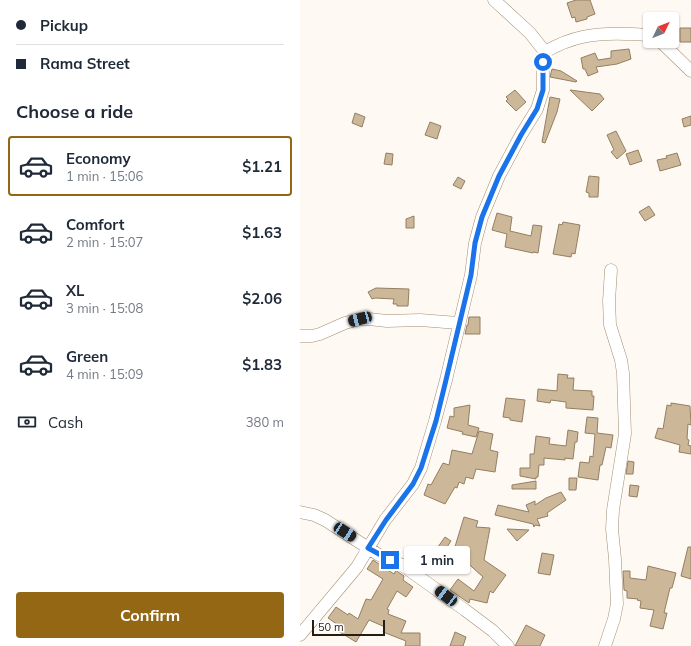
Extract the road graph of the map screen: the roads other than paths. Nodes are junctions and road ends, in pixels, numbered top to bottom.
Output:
1 (494, 0) edge
2 (643, 34) edge
3 (667, 48) edge
4 (545, 52) junction
5 (691, 71) edge
6 (611, 270) dead end
7 (458, 324) junction
8 (300, 336) edge
9 (300, 512) edge
10 (368, 548) junction
11 (300, 635) edge
12 (508, 646) edge
13 (606, 646) edge

1 - 4 street
2 - 4 street
3 - 5 street
4 - 7 street
6 - 13 street
7 - 8 street
7 - 10 street
9 - 10 street
10 - 11 street
10 - 12 street

